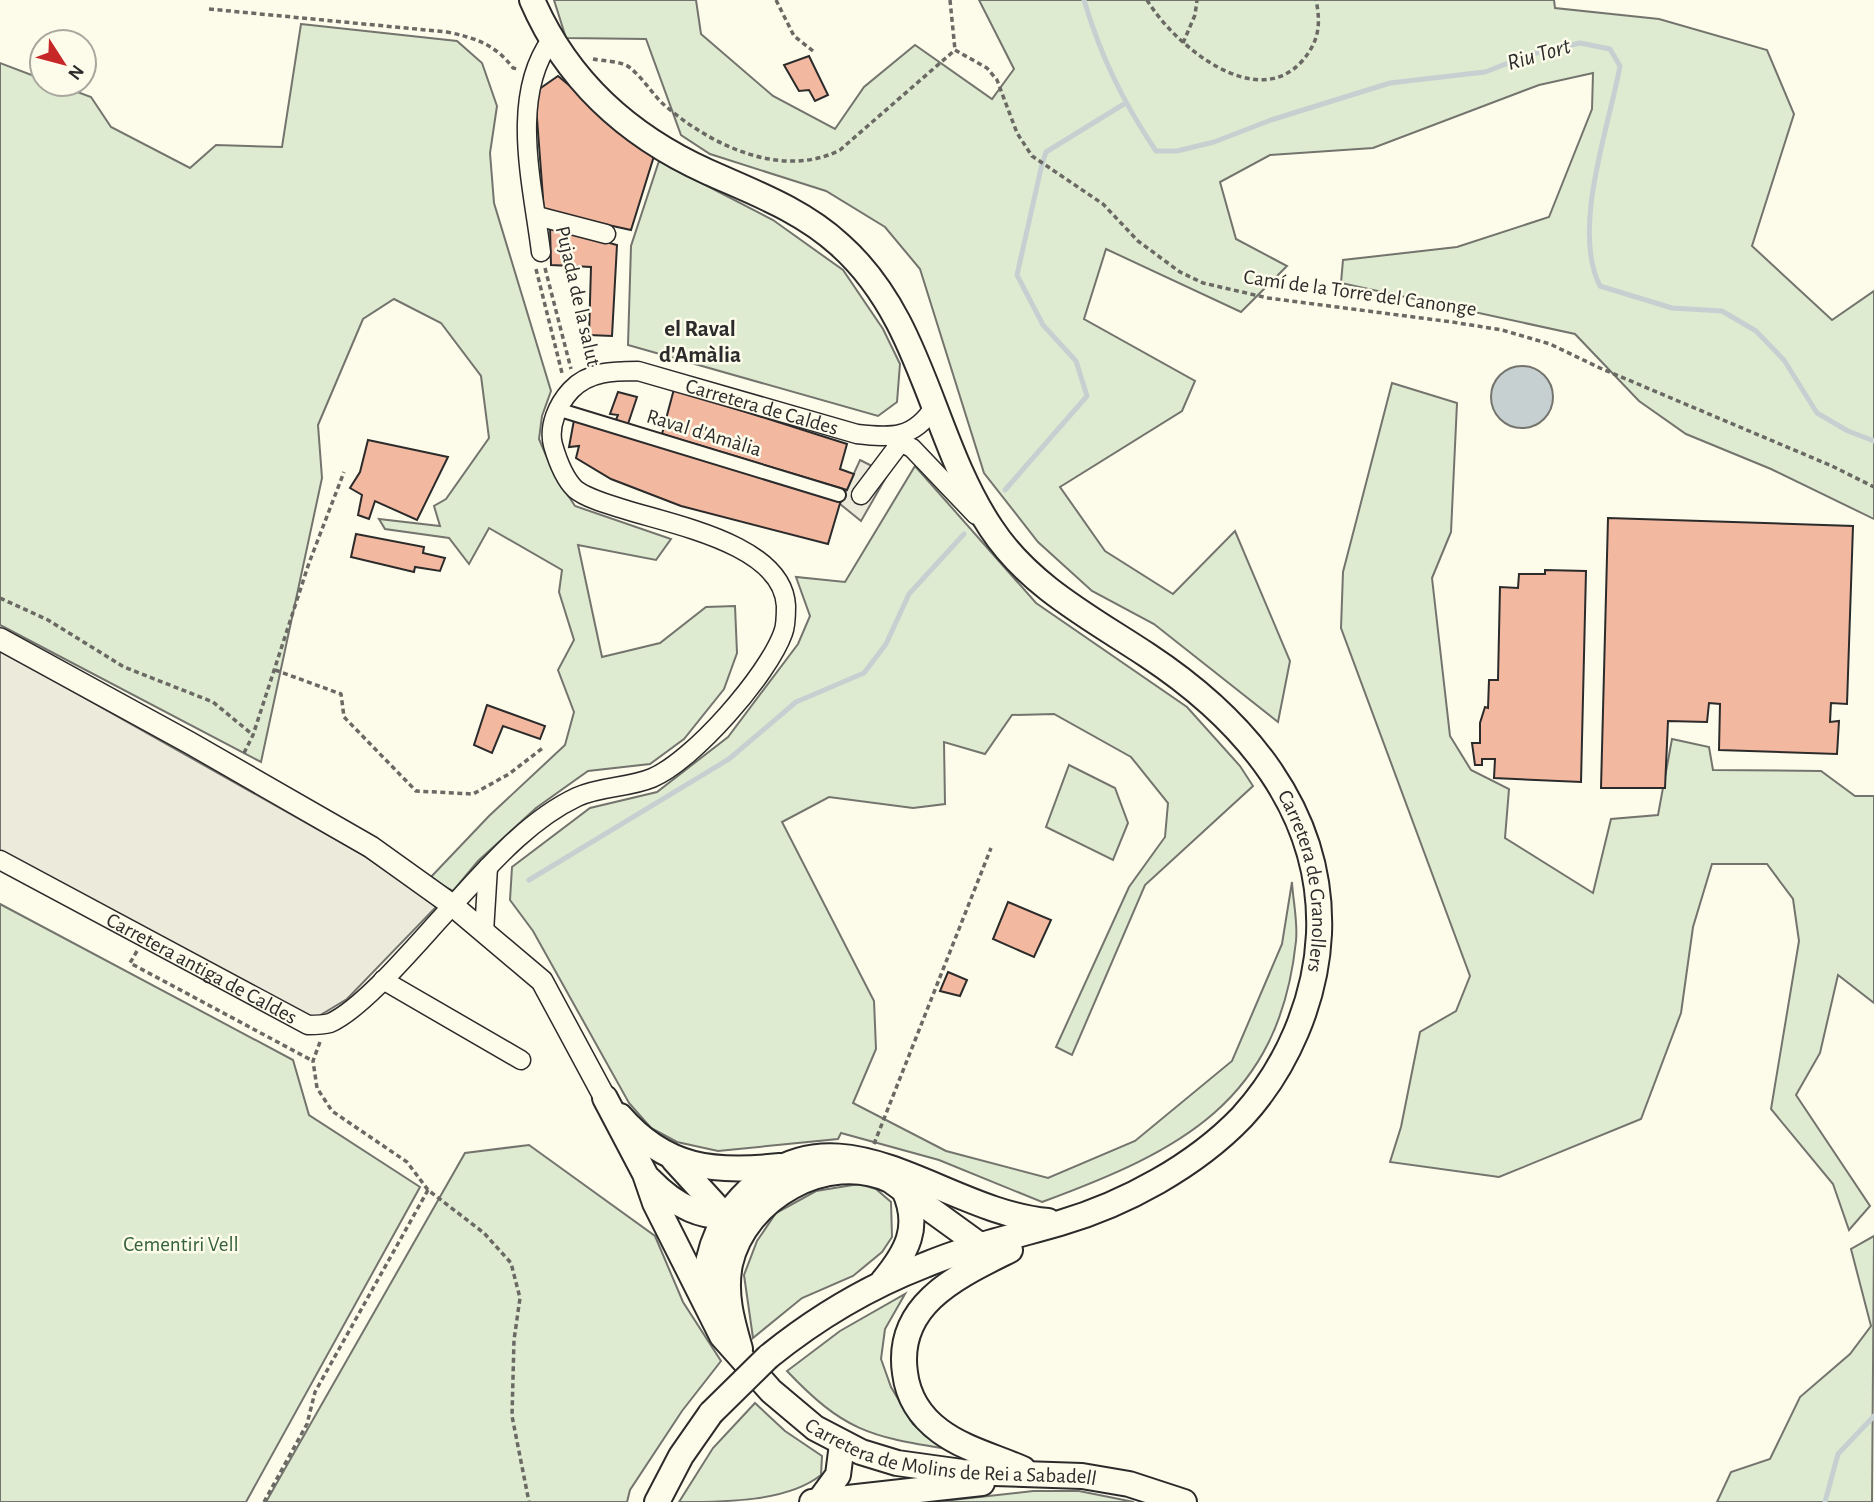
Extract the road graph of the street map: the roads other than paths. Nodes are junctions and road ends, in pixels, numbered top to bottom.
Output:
1 (532, 0) edge
2 (551, 40) junction
3 (537, 216) junction
4 (606, 234) dead end
5 (541, 252) road end
6 (934, 407) junction
7 (557, 409) junction
8 (896, 440) junction
9 (839, 495) dead end
10 (860, 495) dead end
11 (991, 529) junction
12 (0, 639) edge
13 (0, 860) edge
14 (488, 867) junction
15 (452, 905) junction
16 (484, 932) junction
17 (383, 979) junction
18 (522, 1060) dead end
19 (605, 1098) junction
20 (672, 1158) junction
21 (781, 1166) junction
22 (645, 1174) junction
23 (812, 1178) junction
24 (904, 1191) junction
25 (726, 1217) junction
26 (1062, 1222) junction
27 (981, 1246) junction
28 (882, 1283) junction
29 (717, 1301) junction
30 (842, 1444) junction
31 (1032, 1475) junction
32 (816, 1501) edge
33 (657, 1502) edge
34 (1184, 1502) edge

1 - 2 main road
2 - 3 street, Pujada de la salut
2 - 6 main road
3 - 4 street, Pujada de la salut
3 - 5 street, Pujada de la salut
6 - 8 street
6 - 11 main road, Carretera de Granollers
7 - 8 street, Carretera de Caldes
7 - 9 street, Raval d'Amàlia
7 - 14 street
8 - 10 street
8 - 11 street
11 - 26 main road, Carretera de Granollers
12 - 15 street
13 - 17 street, Carretera antiga de Caldes
14 - 15 street
14 - 16 street
15 - 16 street
15 - 17 street, Carretera antiga de Caldes
16 - 19 street
17 - 18 street
19 - 20 main road
19 - 22 main road
20 - 21 main road
20 - 25 main road
21 - 25 main road
21 - 26 main road
22 - 25 main road
22 - 29 main road
23 - 24 main road
23 - 25 main road
23 - 29 main road
24 - 27 main road
24 - 28 main road
25 - 29 main road
26 - 27 main road, Carretera de Granollers
26 - 31 main road
27 - 28 main road, Carretera de Granollers
28 - 33 main road, Carretera de Granollers, bridge
29 - 30 main road, Carretera de Molins de Rei a Sabadell
30 - 31 main road, Carretera de Molins de Rei a Sabadell
30 - 32 main road
31 - 32 main road
31 - 34 main road, Carretera de Molins de Rei a Sabadell

